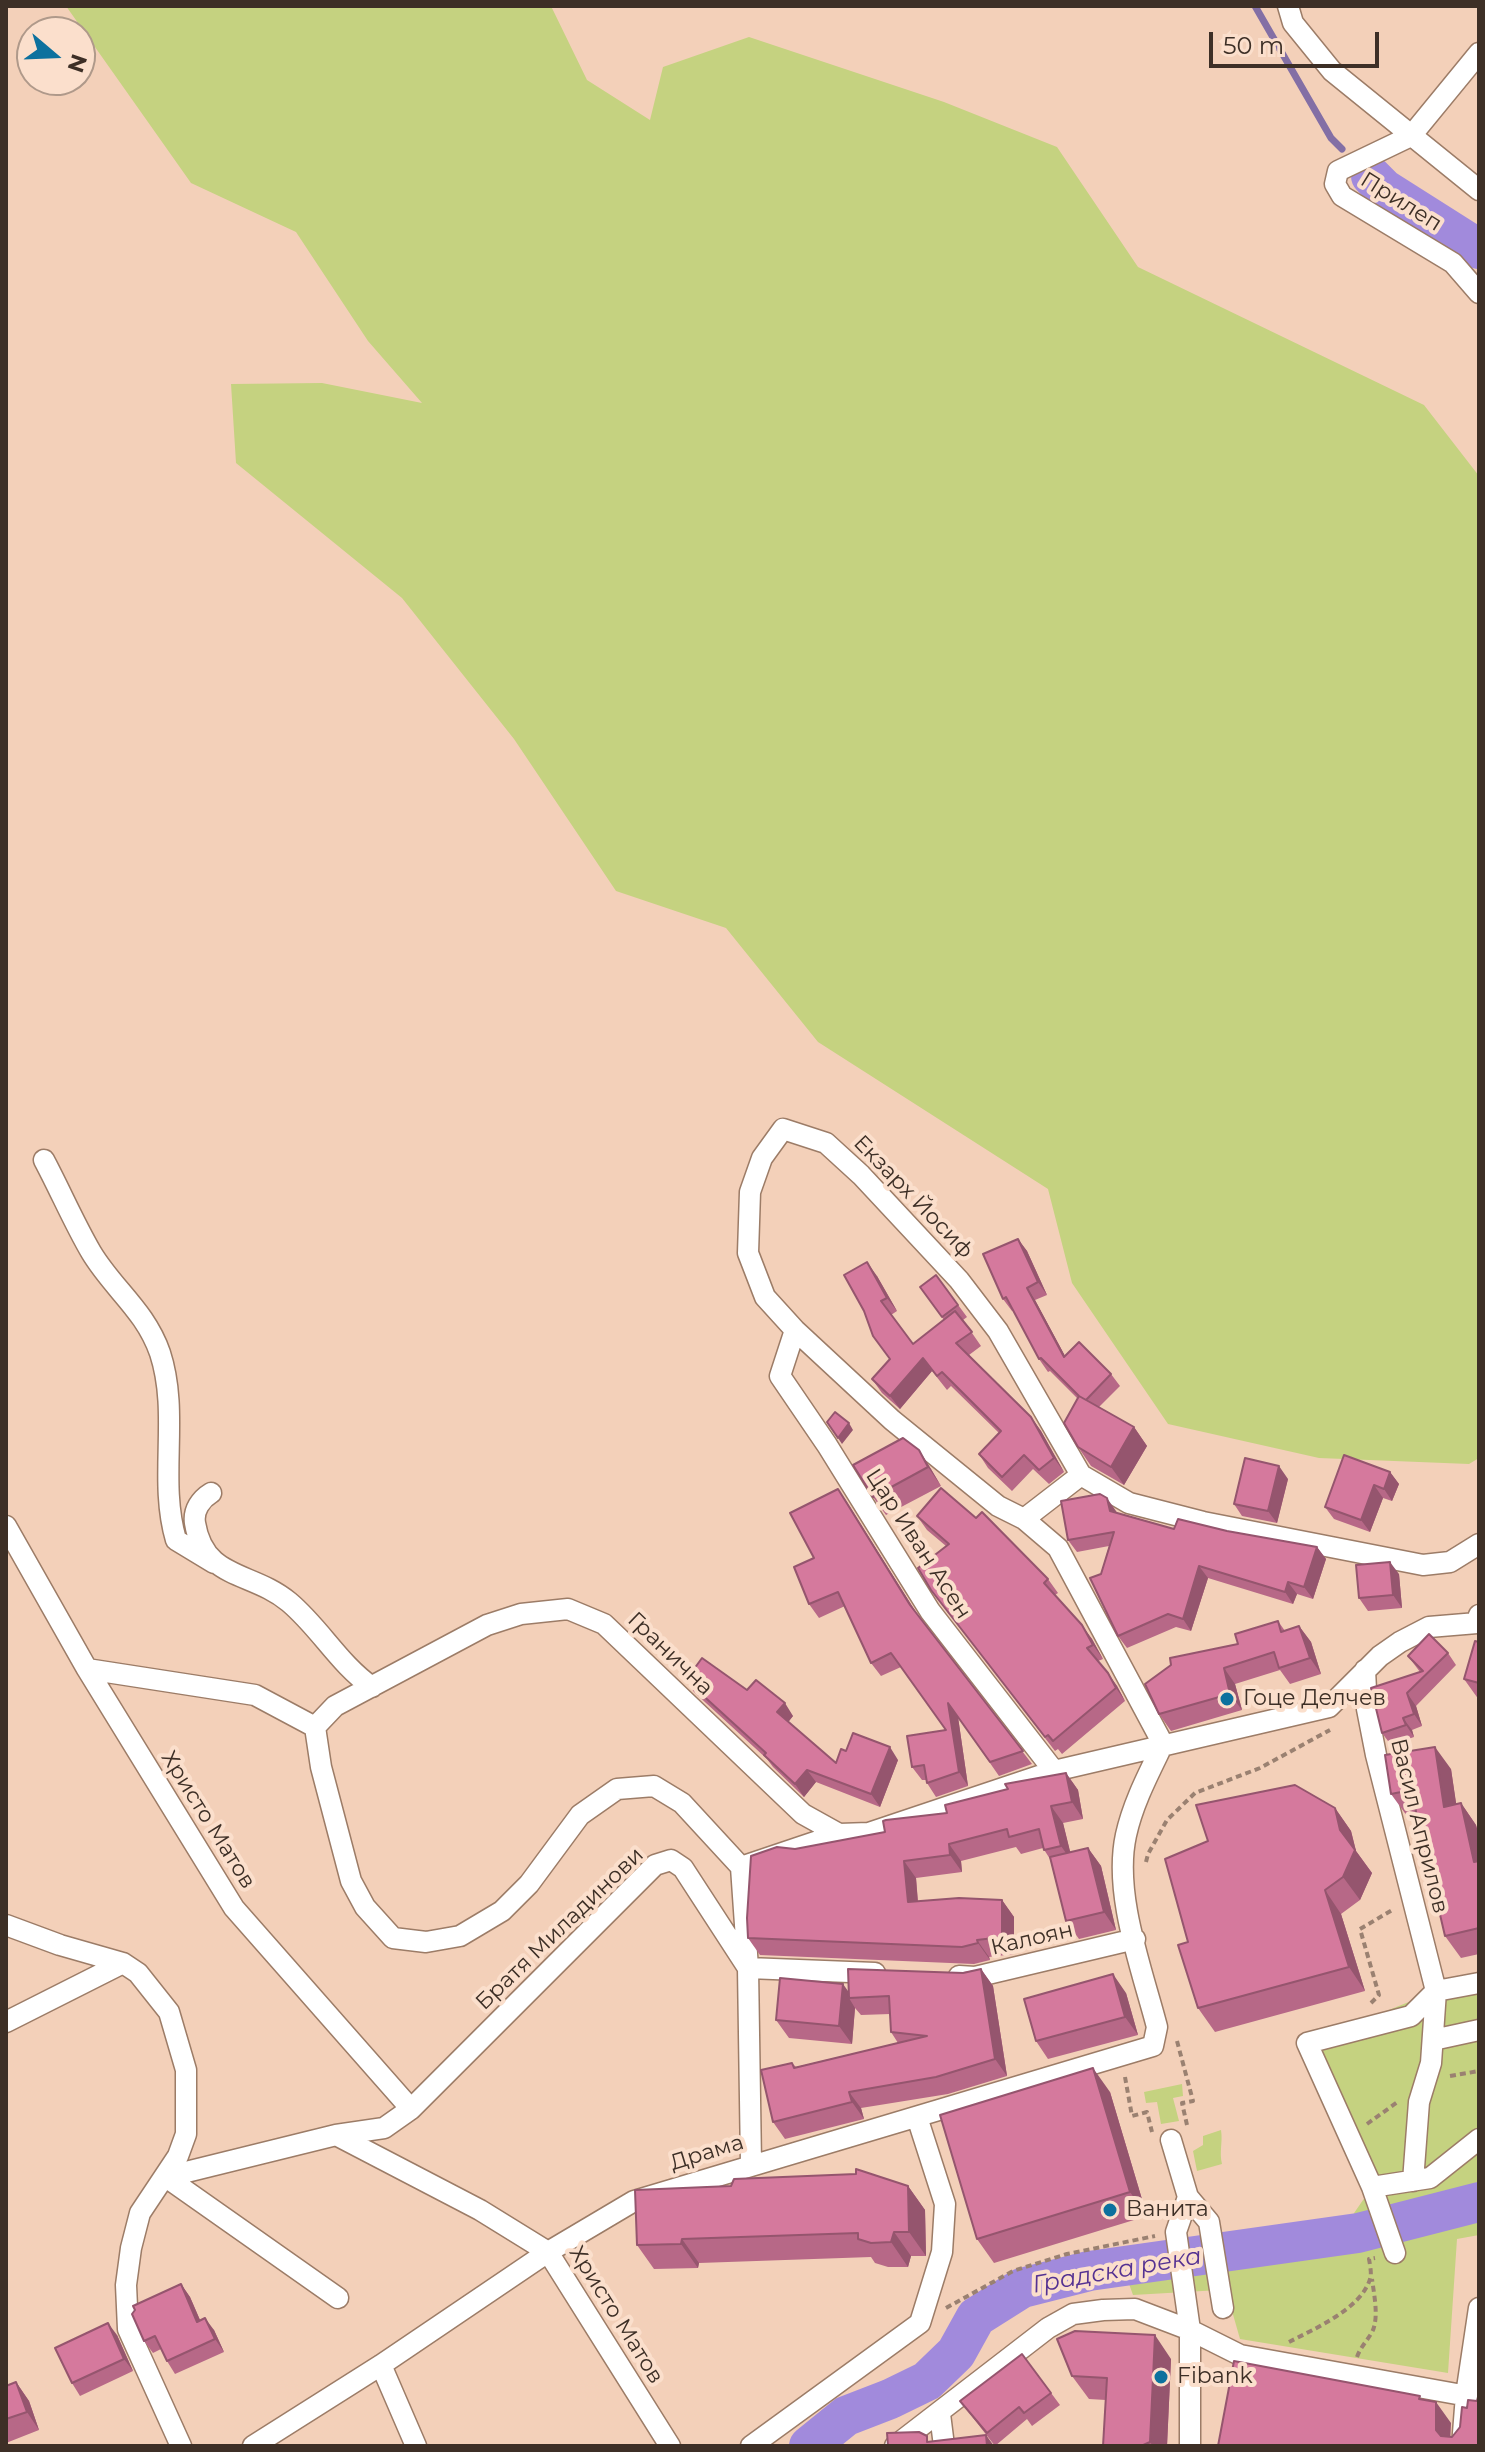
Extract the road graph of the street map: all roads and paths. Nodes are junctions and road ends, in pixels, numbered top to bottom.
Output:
1 (1288, 6) edge
2 (1479, 53) edge
3 (1411, 136) junction
4 (1479, 190) edge
5 (1479, 293) edge
6 (44, 1160) dead end
7 (795, 1330) junction
8 (1081, 1475) junction
9 (211, 1493) dead end
10 (1024, 1519) junction
11 (6, 1526) edge
12 (1479, 1544) edge
13 (214, 1563) junction
14 (1478, 1620) edge
15 (87, 1669) junction
16 (1365, 1670) junction
17 (372, 1687) junction
18 (315, 1727) junction
19 (1331, 1729) dead end
20 (1163, 1744) junction
21 (1054, 1771) junction
22 (839, 1834) junction
23 (1145, 1866) dead end
24 (741, 1867) junction
25 (1409, 1880) junction
26 (6, 1925) edge
27 (1135, 1939) junction
28 (123, 1963) junction
29 (748, 1968) junction
30 (900, 1974) edge
31 (945, 1976) edge
32 (1479, 1983) edge
33 (1436, 1991) junction
34 (6, 2022) edge
35 (1174, 2030) dead end
36 (1356, 2030) junction
37 (1479, 2030) edge
38 (1433, 2040) junction
39 (1129, 2054) junction
40 (411, 2109) junction
41 (917, 2117) junction
42 (336, 2135) junction
43 (1479, 2139) edge
44 (1171, 2140) junction
45 (751, 2164) junction
46 (166, 2177) junction
47 (1413, 2181) junction
48 (1372, 2187) junction
49 (1188, 2197) junction
50 (1176, 2232) junction
51 (548, 2252) junction
52 (1395, 2253) joint
53 (1371, 2278) junction
54 (338, 2298) dead end
55 (1221, 2299) dead end
56 (1479, 2308) edge
57 (920, 2323) junction
58 (1190, 2330) junction
59 (1280, 2347) dead end
60 (1356, 2359) dead end
61 (381, 2365) junction
62 (1472, 2396) edge
63 (940, 2414) junction
64 (181, 2446) edge
65 (253, 2446) edge
66 (416, 2446) edge
67 (670, 2446) edge
68 (751, 2446) edge
69 (895, 2446) edge
70 (944, 2446) edge
71 (1190, 2446) edge
72 (1462, 2446) edge

1 - 3 street
2 - 3 street, Прилеп
3 - 4 street
3 - 5 street, Прилеп
6 - 13 street
7 - 8 street, Екзарх Йосиф
7 - 10 street
7 - 21 street, Цар Иван Асен
8 - 10 street
8 - 12 street, Екзарх Йосиф
9 - 13 street
10 - 20 street
11 - 15 street, Христо Матов
13 - 17 street
14 - 16 street
15 - 18 street
15 - 40 street, Христо Матов
16 - 20 street
16 - 25 street, Васил Априлов
17 - 18 street, Гранична
17 - 22 street, Гранична
18 - 24 street
19 - 23 path
20 - 21 street
20 - 27 street
21 - 22 street
22 - 24 street
24 - 29 street
25 - 33 street, Васил Априлов
25 - 36 path
26 - 28 street
27 - 31 street, Калоян
27 - 39 street
28 - 34 street
28 - 46 street
29 - 30 street
29 - 40 street, Братя Миладинови
29 - 45 street
32 - 33 street
33 - 36 street
33 - 38 street, Васил Априлов
35 - 44 path
36 - 48 street
37 - 38 street
38 - 47 street, Васил Априлов
39 - 41 street, Драма
39 - 44 path
40 - 42 street, Братя Миладинови
41 - 45 street, Драма
41 - 57 street
42 - 46 street, Братя Миладинови
42 - 51 street, Христо Матов
43 - 47 street
44 - 49 street
45 - 51 street, Драма
46 - 54 street
46 - 64 street
47 - 48 street
48 - 52 street
49 - 50 street
49 - 55 street
50 - 57 path
50 - 58 street
51 - 61 street, Драма
51 - 67 street, Христо Матов
52 - 53 path
53 - 59 path
53 - 60 path
56 - 62 street
57 - 68 street
58 - 62 street
58 - 63 street
58 - 71 street
61 - 65 street, Драма
61 - 66 street
62 - 72 street
63 - 69 street
63 - 70 street

